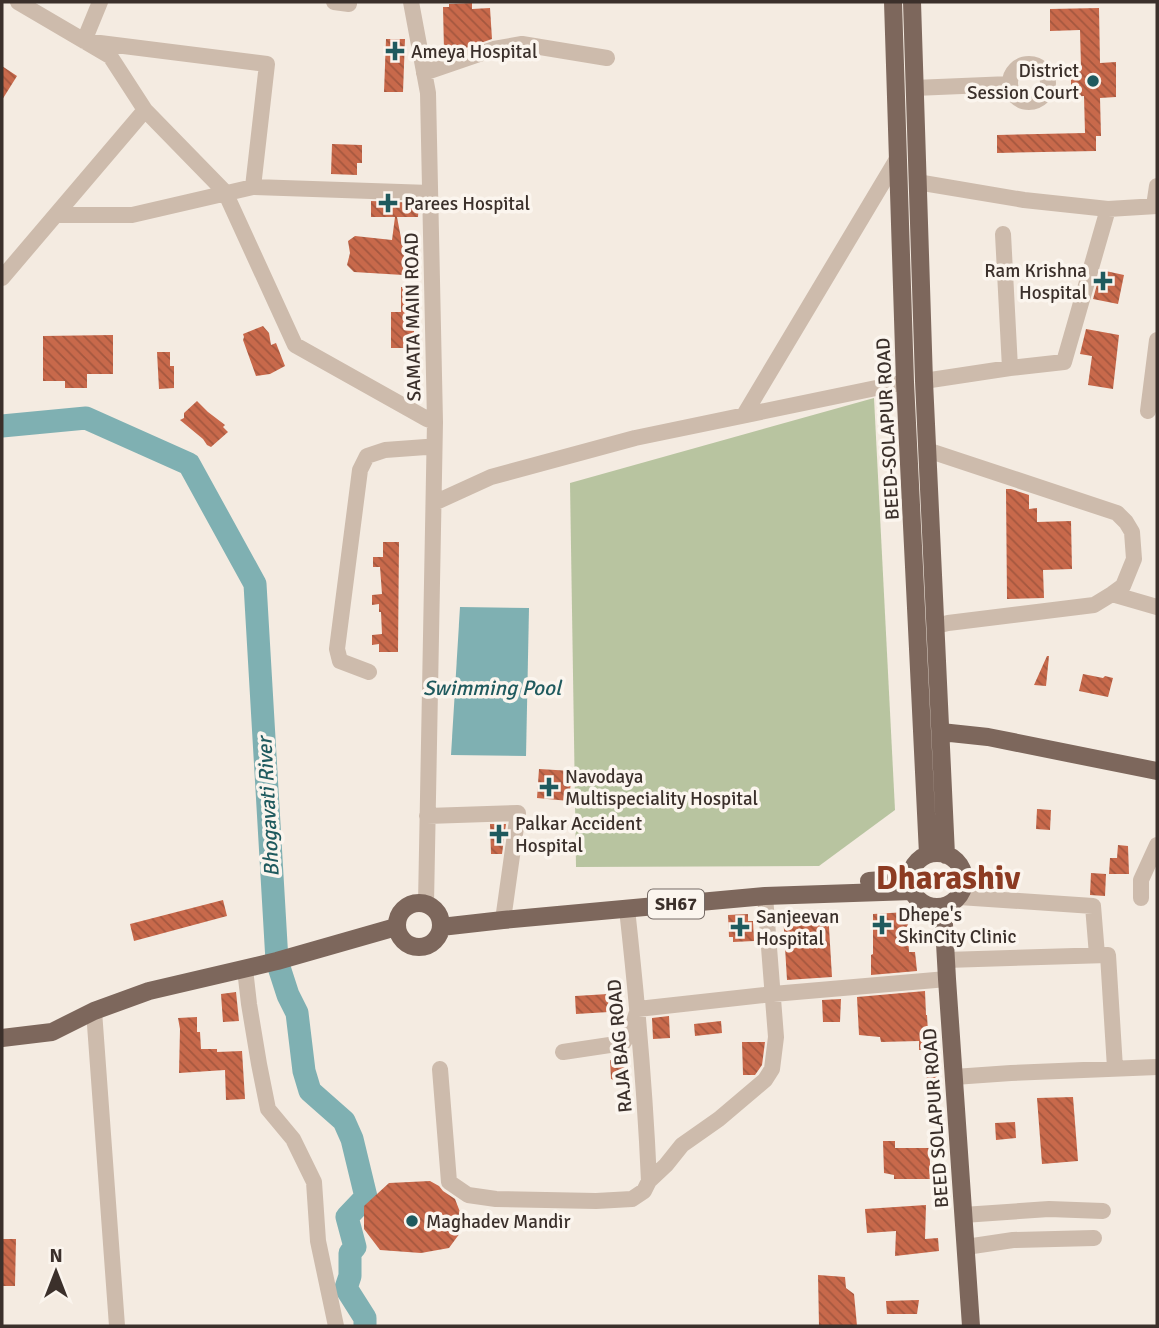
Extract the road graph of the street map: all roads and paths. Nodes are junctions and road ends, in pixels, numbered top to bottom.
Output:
1 (21, 2) edge
2 (100, 2) edge
3 (411, 2) edge
4 (893, 2) edge
5 (912, 2) edge
6 (84, 41) junction
7 (607, 58) dead end
8 (424, 73) junction
9 (1010, 84) dead end
10 (914, 89) junction
11 (145, 110) junction
12 (897, 159) junction
13 (917, 182) junction
14 (1157, 186) edge
15 (253, 187) junction
16 (225, 192) junction
17 (430, 193) junction
18 (1155, 206) edge
19 (1108, 209) junction
20 (56, 215) junction
21 (1003, 234) dead end
22 (2, 278) edge
23 (1157, 341) edge
24 (1010, 368) junction
25 (924, 381) junction
26 (905, 382) junction
27 (1147, 411) dead end
28 (744, 415) junction
29 (431, 421) junction
30 (426, 447) junction
31 (927, 450) junction
32 (434, 503) junction
33 (1112, 594) junction
34 (1157, 607) edge
35 (936, 626) junction
36 (369, 672) dead end
37 (941, 732) junction
38 (1157, 771) edge
39 (427, 816) junction
40 (1157, 845) edge
41 (937, 854) junction
42 (911, 884) junction
43 (765, 896) junction
44 (959, 897) junction
45 (1141, 898) dead end
46 (422, 903) junction
47 (943, 907) junction
48 (627, 909) junction
49 (503, 917) junction
50 (441, 923) junction
51 (396, 927) junction
52 (1097, 955) junction
53 (946, 960) junction
54 (245, 969) junction
55 (947, 979) junction
56 (773, 994) junction
57 (638, 1009) junction
58 (94, 1011) junction
59 (2, 1038) edge
60 (563, 1052) dead end
61 (1157, 1067) edge
62 (1115, 1068) junction
63 (440, 1069) dead end
64 (954, 1077) junction
65 (649, 1181) junction
66 (1103, 1211) dead end
67 (963, 1215) junction
68 (1094, 1238) dead end
69 (965, 1247) junction
70 (117, 1326) edge
71 (337, 1326) edge
72 (971, 1326) edge

1 - 6 street
2 - 6 street
3 - 8 street, SAMATA MAIN ROAD
4 - 12 main road, BEED-SOLAPUR ROAD
5 - 10 main road, BEED-SOLAPUR ROAD
6 - 11 street
6 - 15 street
7 - 8 street
8 - 17 street, SAMATA MAIN ROAD
9 - 10 street
10 - 13 main road, BEED-SOLAPUR ROAD
11 - 16 street
11 - 20 street
12 - 26 main road, BEED-SOLAPUR ROAD
12 - 28 street
13 - 19 street
13 - 25 main road, BEED-SOLAPUR ROAD
14 - 18 street
15 - 16 street
15 - 17 street
16 - 20 street
16 - 29 street
17 - 29 street, SAMATA MAIN ROAD
18 - 19 street
19 - 24 street
20 - 22 street
21 - 24 street
23 - 27 street
24 - 25 street
25 - 31 main road, BEED-SOLAPUR ROAD
26 - 28 street
26 - 41 main road, BEED-SOLAPUR ROAD
28 - 32 street
29 - 30 street
29 - 32 street
30 - 36 street
30 - 46 street
31 - 33 street
31 - 35 main road, BEED-SOLAPUR ROAD
32 - 39 street
33 - 34 street
33 - 35 street
35 - 37 main road, BEED-SOLAPUR ROAD
37 - 38 main road
37 - 41 main road, BEED-SOLAPUR ROAD
39 - 46 street
39 - 49 street
40 - 45 street
41 - 42 main road
41 - 44 main road
42 - 43 main road, SH67
42 - 47 main road
42 - 49 main road
43 - 48 main road, SH67
43 - 56 street
44 - 47 main road
44 - 52 street
46 - 50 main road
46 - 51 main road
47 - 53 main road, BEED SOLAPUR ROAD
48 - 49 main road, SH67
48 - 57 street, RAJA BAG ROAD
49 - 50 main road, SH67
50 - 51 main road
51 - 54 main road
52 - 53 street
52 - 62 street
53 - 55 main road, BEED SOLAPUR ROAD
54 - 58 main road
54 - 71 street
55 - 56 street
55 - 64 main road, BEED SOLAPUR ROAD
56 - 57 street
56 - 65 street
57 - 60 street
57 - 65 street, RAJA BAG ROAD
58 - 59 main road
58 - 70 street
61 - 62 street
62 - 64 street
63 - 65 street
64 - 67 main road, BEED SOLAPUR ROAD
66 - 67 street
67 - 69 main road, BEED SOLAPUR ROAD
68 - 69 street
69 - 72 main road, BEED SOLAPUR ROAD

